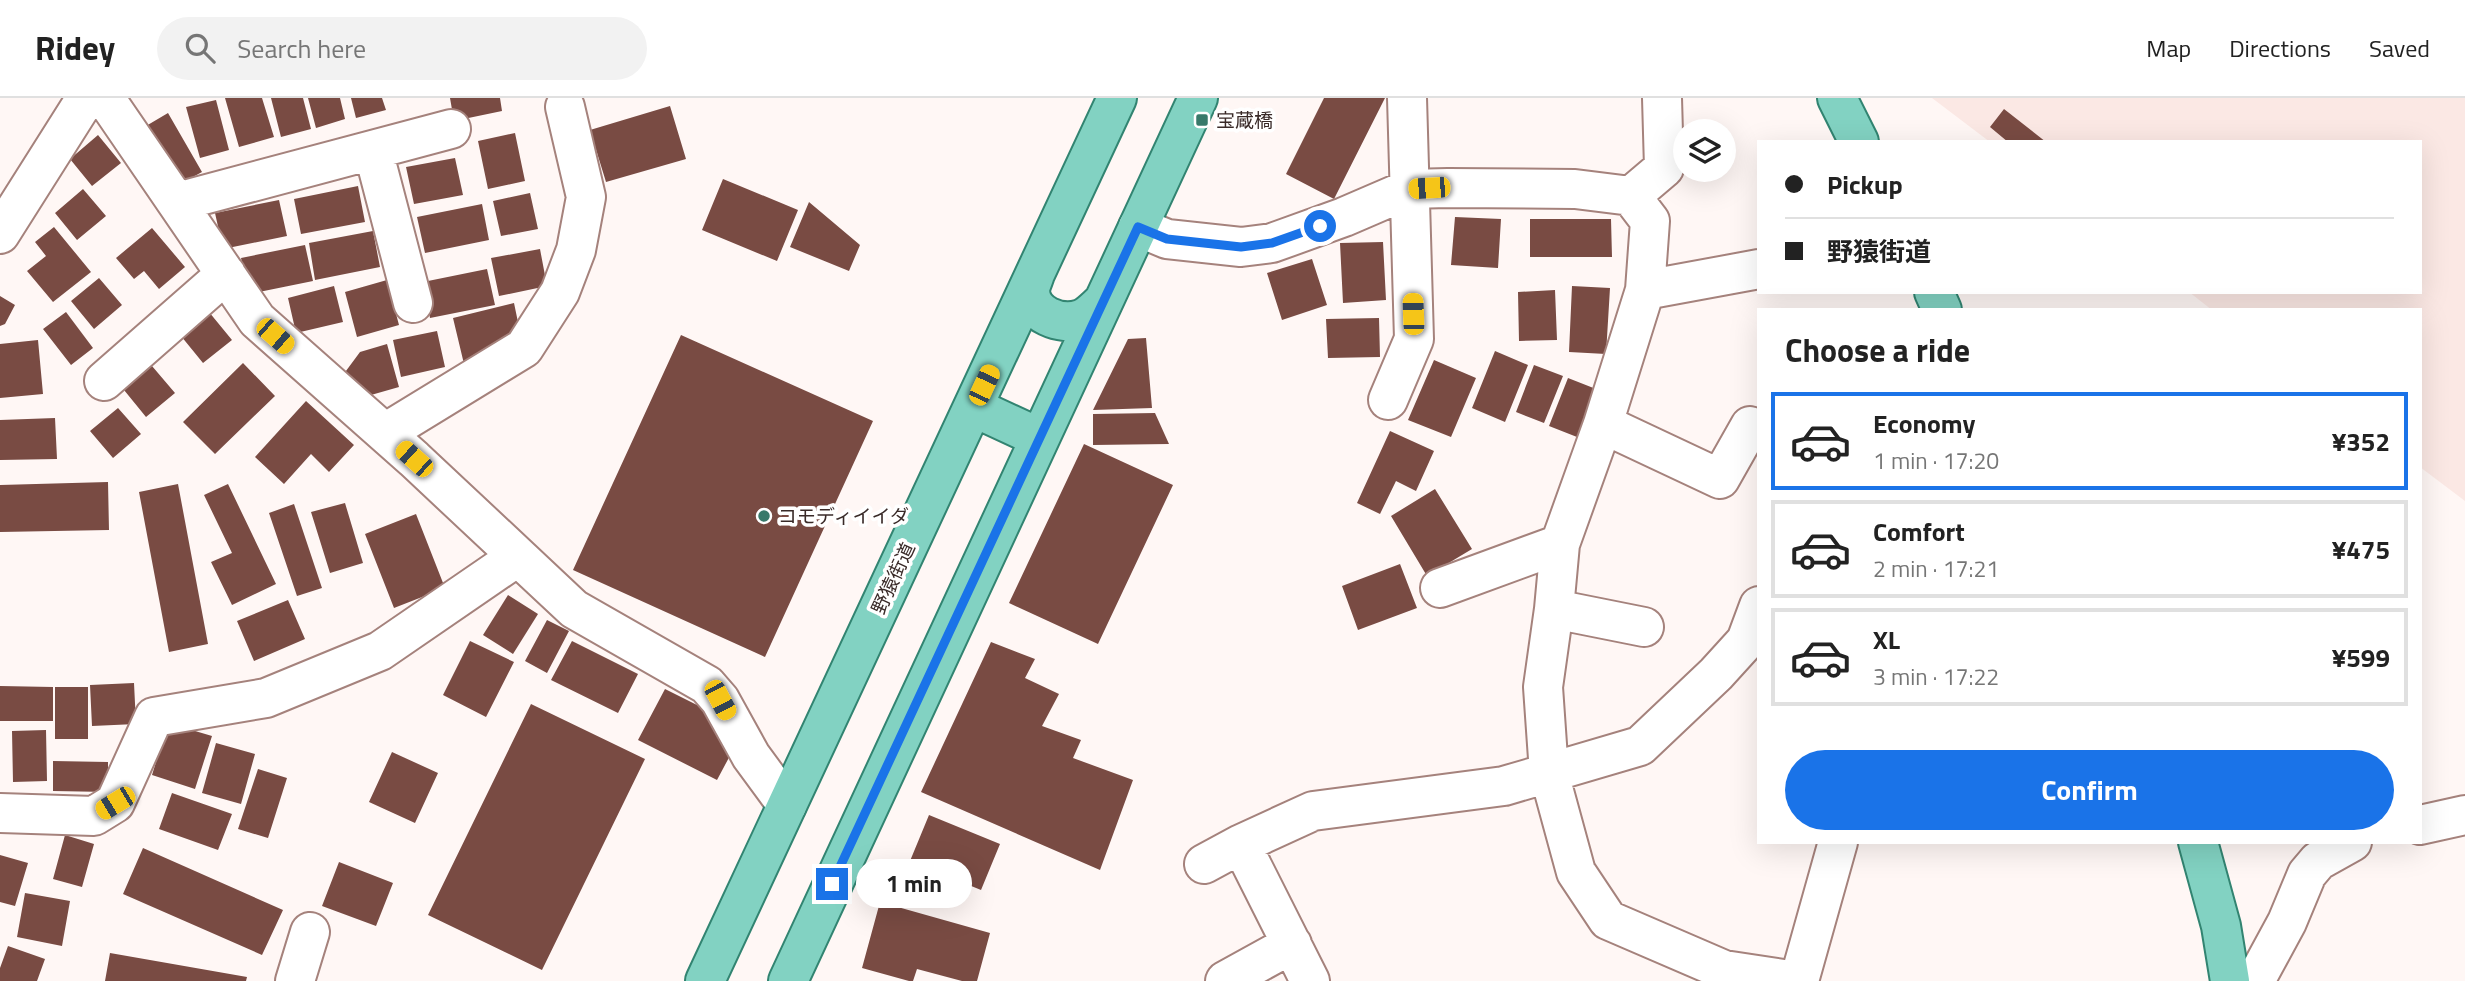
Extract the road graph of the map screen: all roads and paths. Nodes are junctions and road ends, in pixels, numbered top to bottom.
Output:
1 (86, 98) edge
2 (105, 98) edge
3 (1117, 98) edge
4 (1198, 98) edge
5 (1407, 98) edge
6 (1662, 98) edge
7 (1837, 98) edge
8 (565, 107) dead end
9 (451, 129) dead end
10 (1857, 140) edge
11 (373, 150) junction
12 (1409, 190) junction
13 (1631, 196) junction
14 (177, 202) junction
15 (1138, 227) junction
16 (0, 234) edge
17 (1757, 269) edge
18 (226, 274) junction
19 (1035, 274) junction
20 (1645, 290) junction
21 (1103, 302) junction
22 (413, 303) dead end
23 (104, 381) dead end
24 (1388, 400) dead end
25 (973, 407) junction
26 (1603, 424) junction
27 (1750, 426) dead end
28 (385, 433) junction
29 (1040, 438) junction
30 (1560, 544) junction
31 (517, 556) junction
32 (1440, 588) dead end
33 (1554, 609) junction
34 (1757, 611) edge
35 (1644, 627) dead end
36 (1549, 773) junction
37 (787, 804) junction
38 (0, 813) edge
39 (2465, 815) edge
40 (2422, 825) edge
41 (1241, 844) junction
42 (1837, 844) edge
43 (2199, 844) edge
44 (2349, 844) edge
45 (1204, 864) dead end
46 (310, 932) dead end
47 (1292, 944) junction
48 (295, 981) edge
49 (705, 981) edge
50 (788, 981) edge
51 (1225, 981) edge
52 (1310, 981) edge
53 (1798, 981) edge
54 (2230, 981) edge
55 (2255, 981) edge

1 - 16 street
2 - 14 street
3 - 19 main road, 野猿街道
4 - 15 main road
5 - 12 street
6 - 13 street
7 - 10 main road
8 - 28 street
9 - 11 street
11 - 14 street
11 - 22 street
12 - 13 street
12 - 15 street
12 - 24 street
13 - 20 street
14 - 18 street
15 - 21 main road
17 - 20 street
18 - 23 street
18 - 28 street
19 - 21 main road
19 - 25 main road, 野猿街道
20 - 26 street
21 - 29 main road
25 - 29 main road
25 - 37 main road, 野猿街道
26 - 27 street
26 - 30 street
28 - 31 street
29 - 50 main road
30 - 32 street
30 - 33 street
31 - 37 street
31 - 38 street
33 - 35 street
33 - 36 street
34 - 36 street
36 - 41 street
36 - 53 street
37 - 49 main road, 野猿街道
39 - 40 street
41 - 45 street
41 - 47 street
42 - 53 street
43 - 54 main road
44 - 55 street
46 - 48 street
47 - 51 street
47 - 52 street

